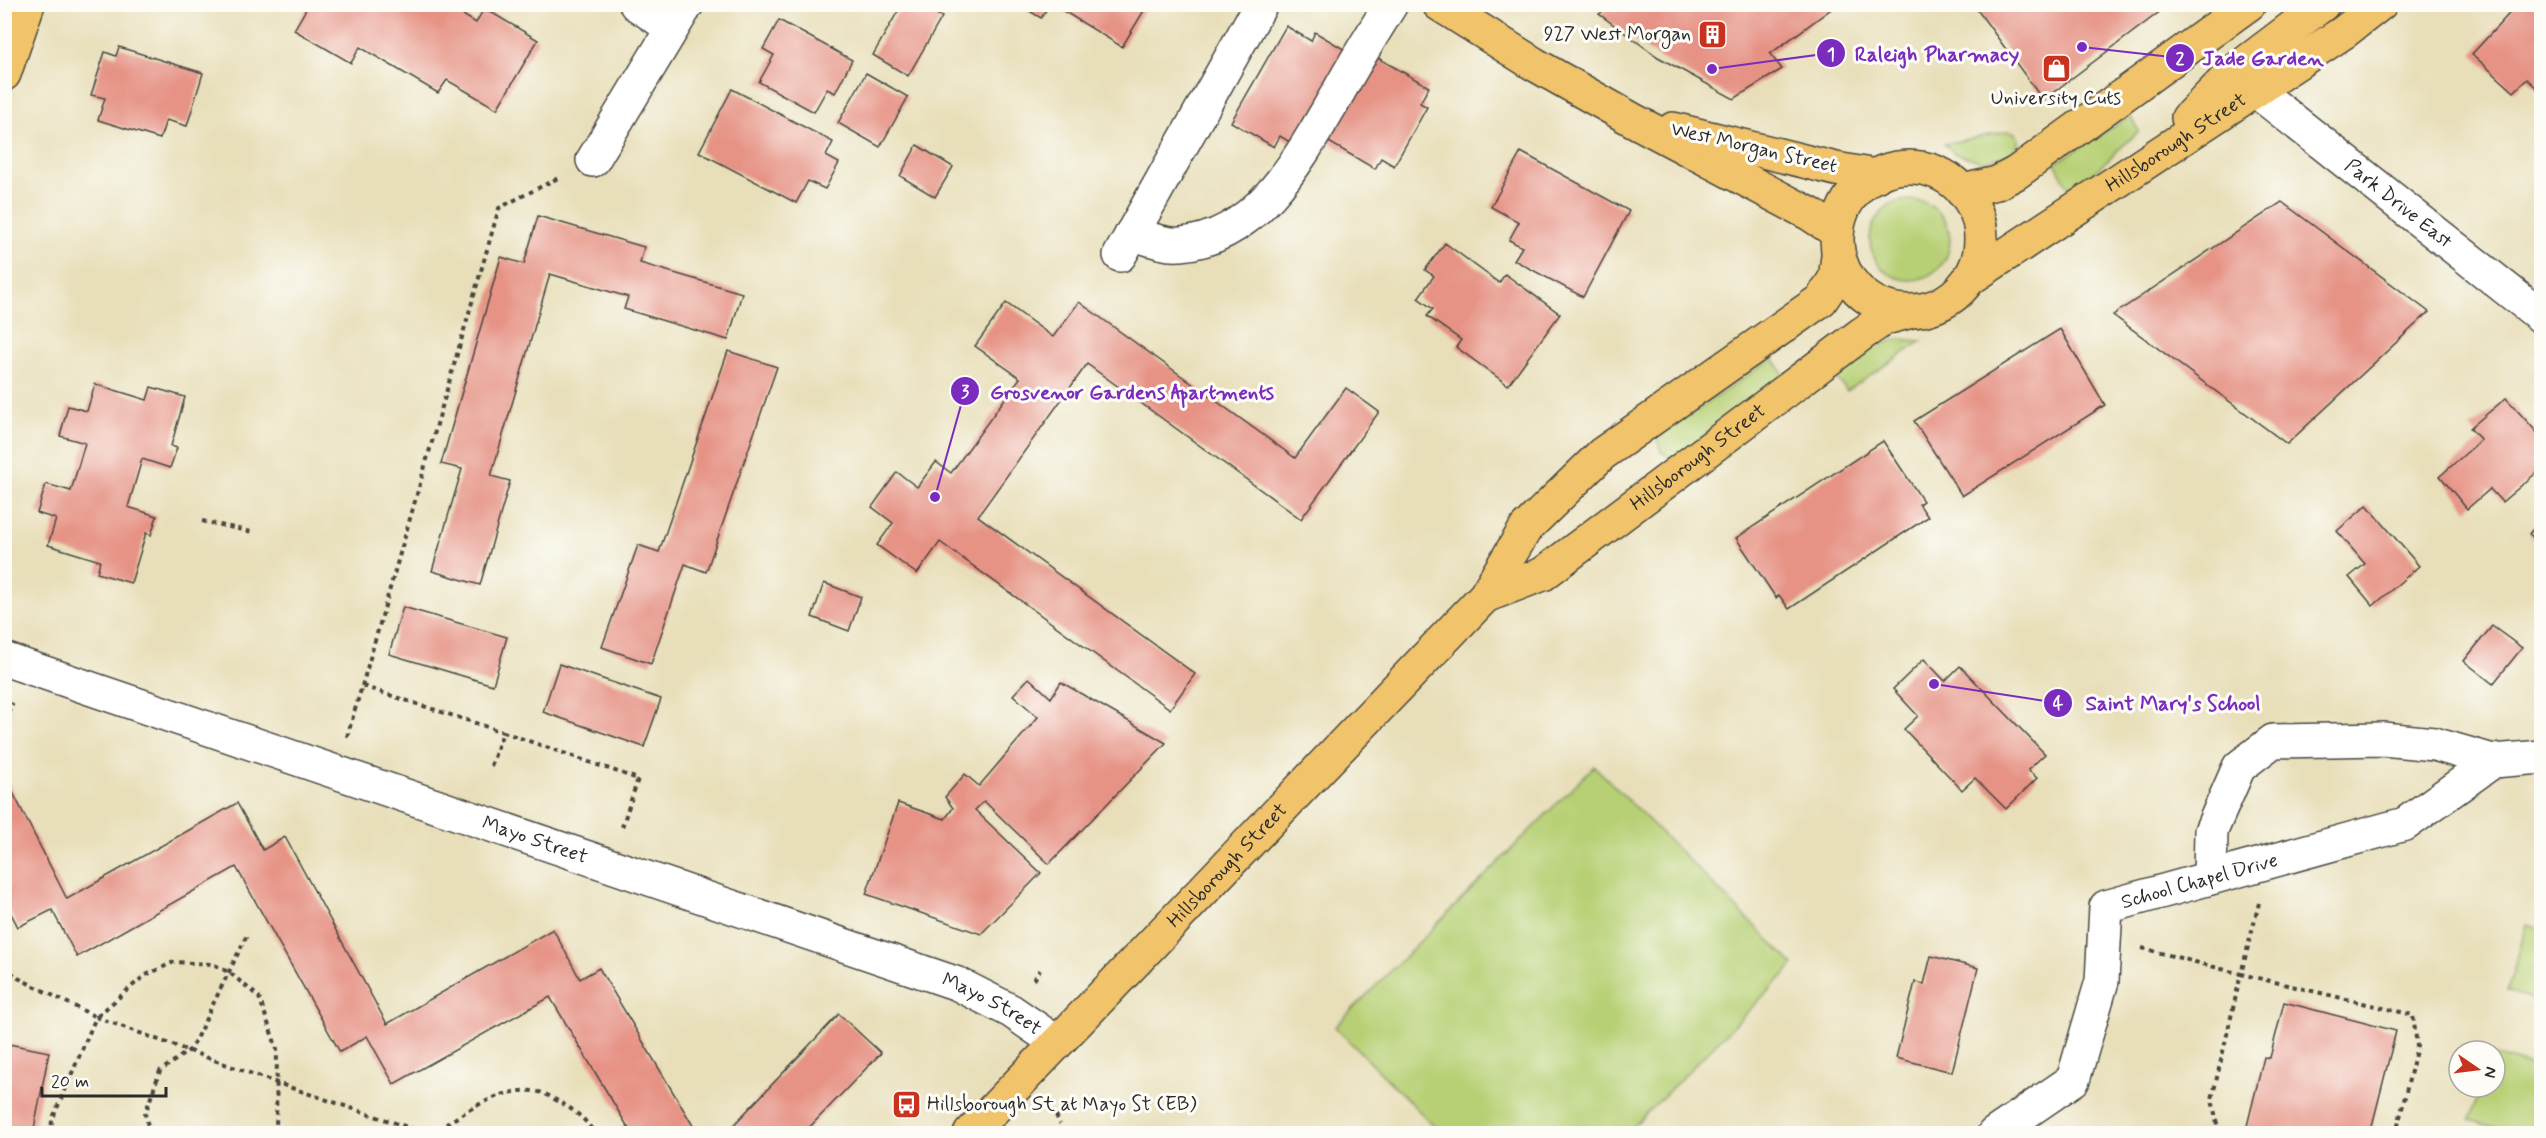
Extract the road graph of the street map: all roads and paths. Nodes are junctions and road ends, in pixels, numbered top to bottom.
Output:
1 (28, 4) edge
2 (636, 4) edge
3 (1261, 4) edge
4 (1391, 4) edge
5 (1439, 4) edge
6 (2249, 4) edge
7 (2323, 4) edge
8 (2380, 4) edge
9 (680, 16) edge
10 (4, 74) edge
11 (2255, 90) junction
12 (1633, 120) junction
13 (593, 160) joint
14 (2145, 162) junction
15 (1875, 176) junction
16 (1962, 191) junction
17 (1838, 244) junction
18 (1969, 279) junction
19 (1908, 312) junction
20 (2541, 317) edge
21 (202, 521) dead end
22 (252, 532) dead end
23 (1485, 596) junction
24 (4, 659) edge
25 (362, 686) junction
26 (16, 697) dead end
27 (4, 721) edge
28 (503, 732) junction
29 (346, 740) dead end
30 (2541, 757) edge
31 (2493, 760) junction
32 (490, 766) dead end
33 (620, 834) dead end
34 (2269, 861) junction
35 (2210, 878) junction
36 (248, 933) dead end
37 (2104, 938) junction
38 (4, 966) edge
39 (1040, 970) dead end
40 (230, 973) junction
41 (2241, 974) junction
42 (1033, 982) dead end
43 (96, 1017) junction
44 (1056, 1042) junction
45 (191, 1049) junction
46 (277, 1083) junction
47 (1056, 1115) dead end
48 (1060, 1124) dead end
49 (51, 1134) edge
50 (150, 1134) edge
51 (276, 1134) edge
52 (430, 1134) edge
53 (594, 1134) edge
54 (970, 1134) edge
55 (1994, 1134) edge
56 (2219, 1134) edge
57 (2396, 1134) edge

1 - 10 main road
2 - 9 street
3 - 4 street
5 - 12 main road, West Morgan Street
6 - 16 main road
7 - 14 main road
8 - 11 main road, Hillsborough Street
9 - 13 street
11 - 14 main road, Hillsborough Street
11 - 20 street, Park Drive East
12 - 15 main road, West Morgan Street
12 - 17 main road, West Morgan Street
13 - 25 path
14 - 18 main road, Hillsborough Street
15 - 16 main road
15 - 17 main road
16 - 18 main road
17 - 19 main road
17 - 23 main road, Hillsborough Street
18 - 19 main road
19 - 23 main road, Hillsborough Street
21 - 22 path
23 - 44 main road, Hillsborough Street
24 - 44 street, Mayo Street
25 - 28 path
25 - 29 path
26 - 27 path
28 - 32 path
28 - 33 path
30 - 31 street
31 - 34 street, School Chapel Drive
31 - 35 street
34 - 35 street, School Chapel Drive
34 - 41 path
35 - 37 street, School Chapel Drive
36 - 40 path
37 - 41 path
37 - 55 street, School Chapel Drive
38 - 43 path
39 - 42 path
40 - 43 path
40 - 45 path
40 - 46 path
41 - 56 path
41 - 57 path
43 - 45 path
43 - 49 path
44 - 54 main road, Hillsborough Street
45 - 46 path
45 - 50 path
46 - 51 path
46 - 52 path
47 - 48 path
52 - 53 path

